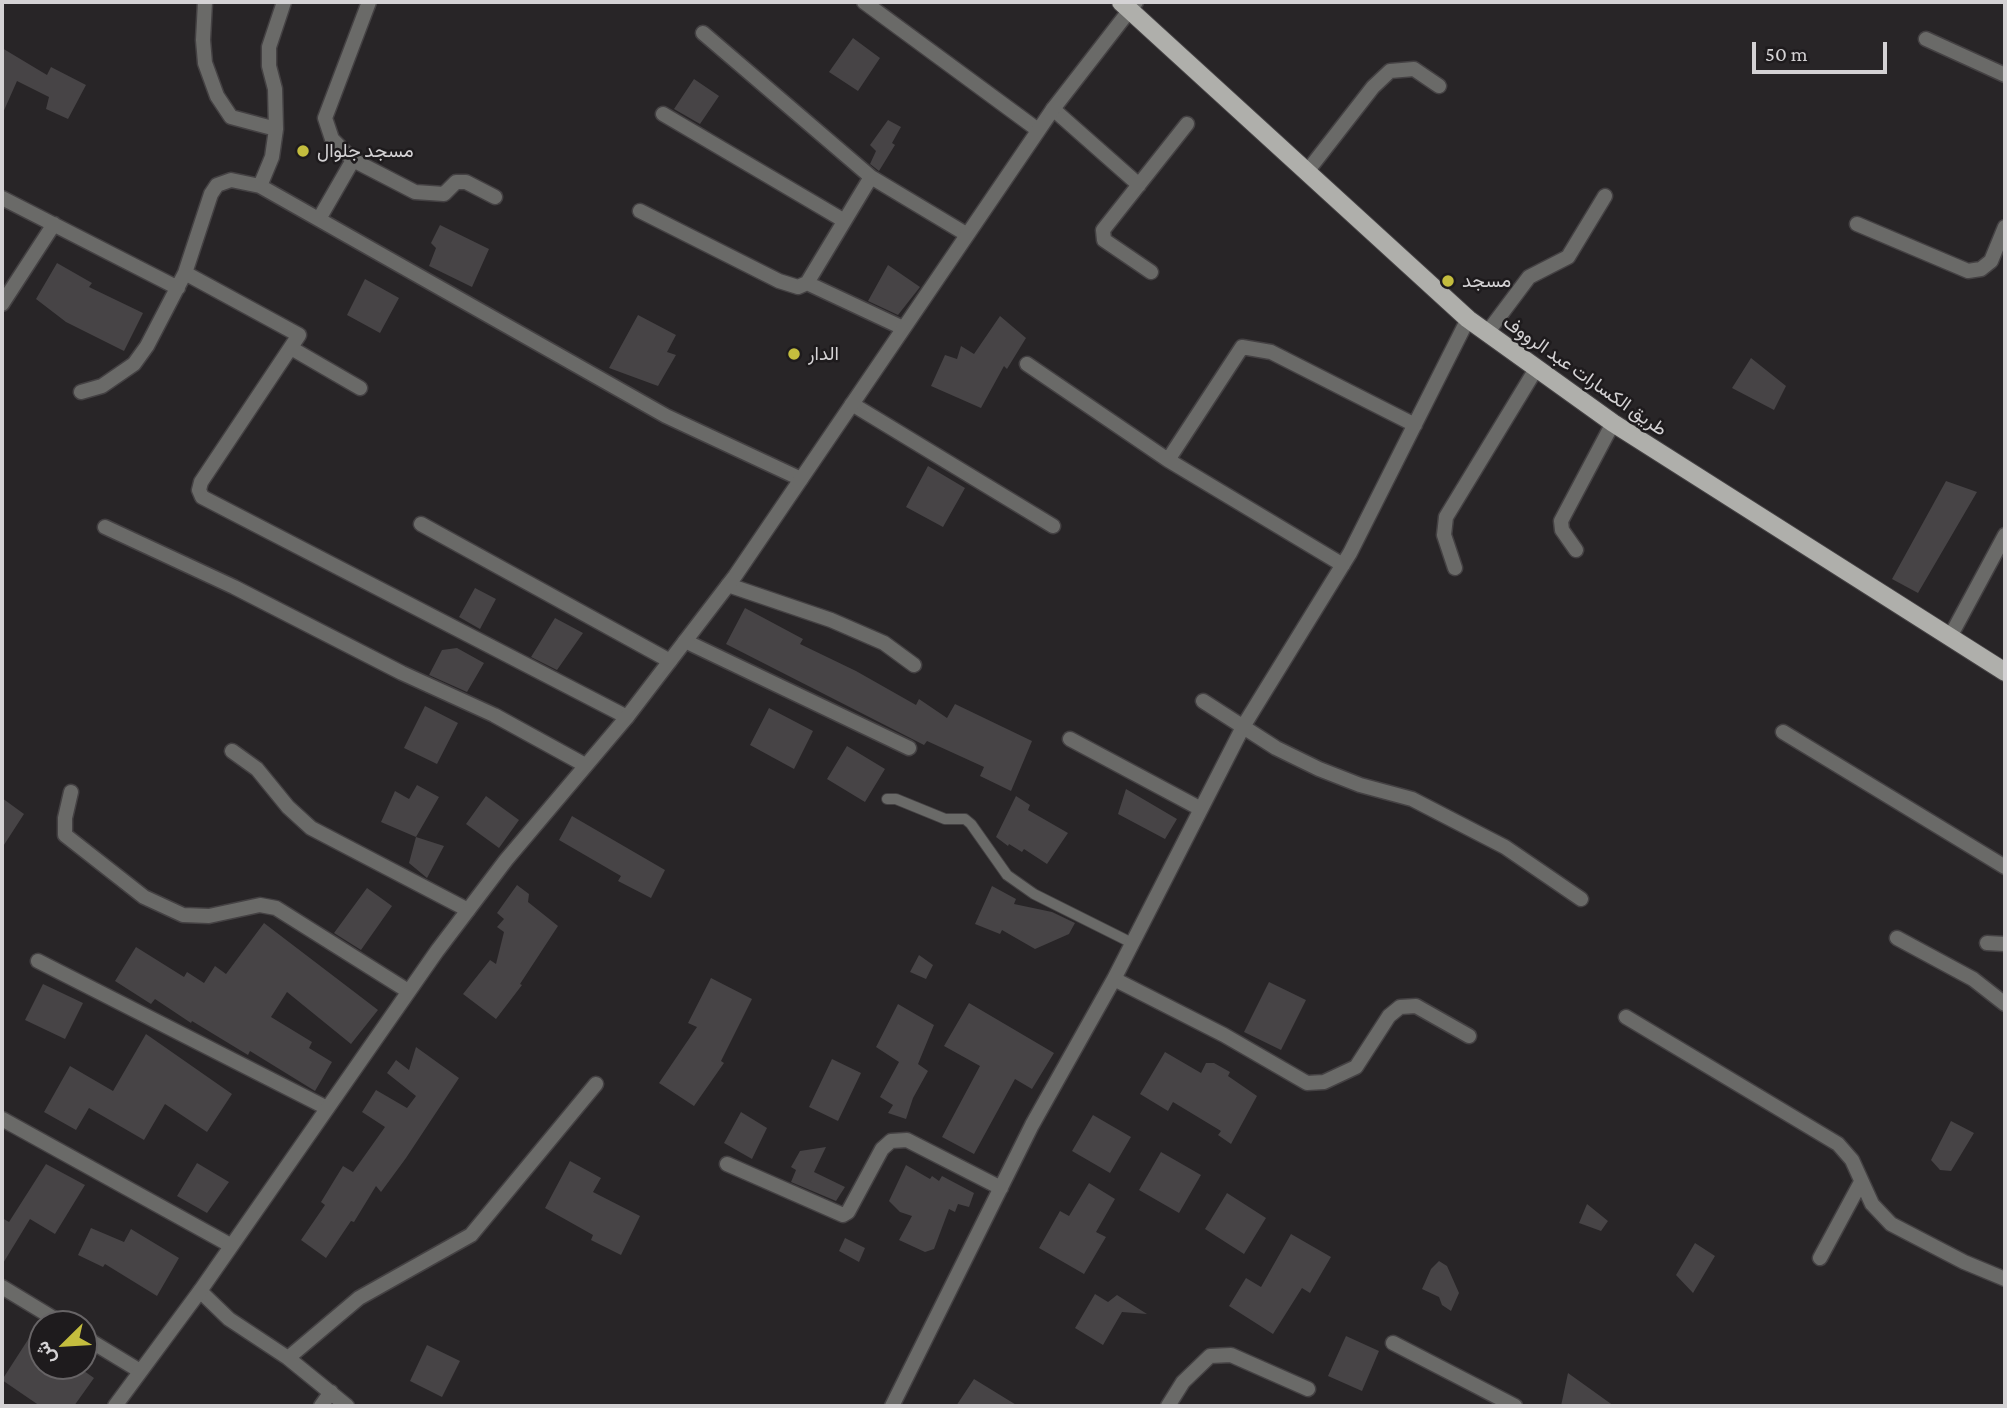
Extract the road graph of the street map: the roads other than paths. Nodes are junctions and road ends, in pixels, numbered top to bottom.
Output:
1 (205, 2) edge
2 (284, 2) edge
3 (369, 2) edge
4 (864, 2) edge
5 (1129, 4) edge
6 (704, 33) dead end
7 (1926, 39) dead end
8 (2005, 75) edge
9 (1439, 86) dead end
10 (1053, 108) junction
11 (663, 114) dead end
12 (1187, 124) dead end
13 (276, 129) junction
14 (1038, 130) junction
15 (353, 160) junction
16 (1306, 173) junction
17 (871, 177) junction
18 (1139, 185) junction
19 (260, 186) junction
20 (1605, 196) dead end
21 (495, 197) dead end
22 (2, 198) edge
23 (640, 211) dead end
24 (319, 219) junction
25 (843, 220) junction
26 (1857, 224) dead end
27 (54, 225) junction
28 (2005, 227) edge
29 (966, 234) junction
30 (1151, 272) dead end
31 (185, 273) junction
32 (807, 283) junction
33 (178, 288) junction
34 (2, 304) edge
35 (1468, 319) junction
36 (903, 328) junction
37 (1487, 333) junction
38 (291, 348) junction
39 (1027, 364) dead end
40 (1536, 369) junction
41 (360, 388) dead end
42 (81, 392) dead end
43 (852, 404) junction
44 (1613, 423) junction
45 (1415, 425) junction
46 (1168, 460) junction
47 (801, 478) junction
48 (421, 524) dead end
49 (1053, 526) dead end
50 (105, 527) dead end
51 (2005, 535) edge
52 (1576, 550) dead end
53 (1343, 565) junction
54 (1455, 568) dead end
55 (728, 585) junction
56 (1950, 637) junction
57 (685, 642) junction
58 (670, 661) junction
59 (914, 665) dead end
60 (2005, 672) edge
61 (1203, 701) dead end
62 (626, 717) junction
63 (1244, 725) junction
64 (1783, 732) dead end
65 (1070, 739) dead end
66 (909, 748) dead end
67 (232, 751) dead end
68 (585, 765) junction
69 (71, 792) dead end
70 (887, 799) dead end
71 (1201, 809) junction
72 (2005, 867) edge
73 (1581, 899) dead end
74 (468, 910) junction
75 (1897, 938) dead end
76 (1132, 943) junction
77 (1987, 943) dead end
78 (2005, 944) edge
79 (38, 961) dead end
80 (1114, 979) junction
81 (408, 991) junction
82 (2005, 1004) edge
83 (1626, 1017) dead end
84 (1469, 1036) dead end
85 (596, 1084) dead end
86 (327, 1108) junction
87 (2, 1119) edge
88 (727, 1164) dead end
89 (1861, 1182) junction
90 (1001, 1188) junction
91 (230, 1245) junction
92 (1820, 1258) dead end
93 (2005, 1279) edge
94 (2, 1287) edge
95 (200, 1291) junction
96 (40, 1310) edge
97 (1393, 1343) dead end
98 (98, 1345) edge
99 (288, 1358) junction
100 (141, 1371) junction
101 (1308, 1389) dead end
102 (331, 1392) junction
103 (115, 1406) edge
104 (321, 1406) edge
105 (347, 1406) edge
106 (892, 1406) edge
107 (1167, 1406) edge
108 (1515, 1406) edge

1 - 13 street
2 - 13 street
3 - 15 street
4 - 14 street
5 - 10 street
5 - 16 main road, طريق الكسارات عبد الرووف
6 - 17 street
7 - 8 street
9 - 16 street
10 - 14 street
10 - 18 street
11 - 25 street
12 - 18 street
13 - 19 street
14 - 29 street
15 - 21 street
15 - 24 street
16 - 35 main road, طريق الكسارات عبد الرووف
17 - 25 street
17 - 29 street
18 - 30 street
19 - 24 street
19 - 31 street
20 - 37 street
22 - 27 street
23 - 32 street
24 - 47 street
25 - 32 street
26 - 28 street
27 - 33 street
27 - 34 street
29 - 36 street
31 - 33 street
31 - 38 street
32 - 36 street
33 - 42 street
35 - 37 main road, طريق الكسارات عبد الرووف
35 - 45 street
36 - 43 street
37 - 40 main road, طريق الكسارات عبد الرووف
38 - 41 street
38 - 62 street
39 - 46 street
40 - 44 main road, طريق الكسارات عبد الرووف
40 - 54 street
43 - 47 street
43 - 49 street
44 - 52 street
44 - 56 main road, طريق الكسارات عبد الرووف
45 - 46 street
45 - 53 street
46 - 53 street
47 - 55 street
48 - 58 street
50 - 68 street
51 - 56 street
53 - 63 street
55 - 57 street
55 - 59 street
56 - 60 main road, طريق الكسارات عبد الرووف
57 - 58 street
57 - 66 street
58 - 62 street
61 - 63 street
62 - 68 street
63 - 71 street
63 - 73 street
64 - 72 street
65 - 71 street
67 - 74 street
68 - 74 street
69 - 81 street
70 - 76 lane
71 - 76 street
74 - 81 street
75 - 82 street
76 - 80 street
77 - 78 street
79 - 86 street
80 - 84 street
80 - 90 street
81 - 86 street
83 - 89 street
85 - 99 street
86 - 91 street
87 - 91 street
88 - 90 street
89 - 92 street
89 - 93 street
90 - 106 street
91 - 95 street
94 - 96 street
95 - 99 street
95 - 100 street
97 - 108 street
98 - 100 street
99 - 102 street
100 - 103 street
101 - 107 street
102 - 104 street
102 - 105 street

